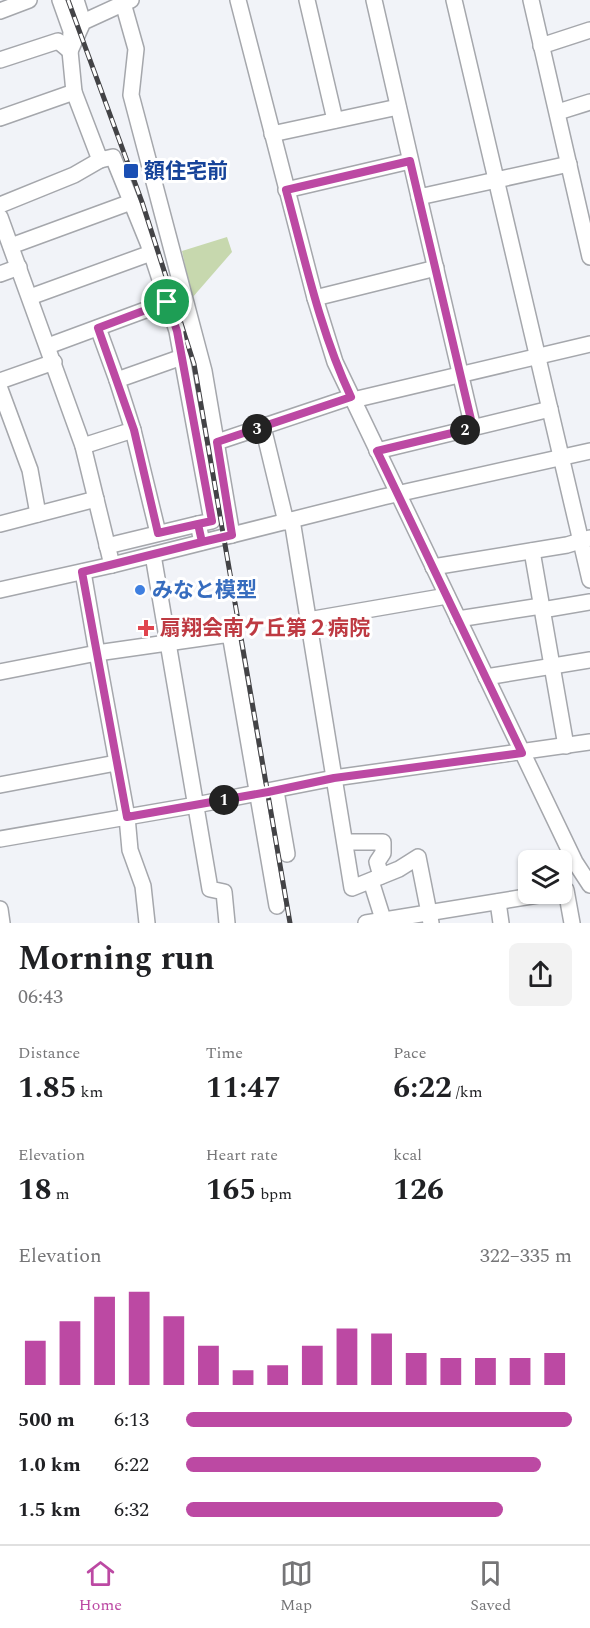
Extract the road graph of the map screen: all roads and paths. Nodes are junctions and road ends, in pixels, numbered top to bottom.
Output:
1 (29, 0) edge
2 (60, 0) edge
3 (76, 0) edge
4 (238, 0) edge
5 (307, 0) edge
6 (374, 0) edge
7 (453, 0) edge
8 (531, 0) edge
9 (127, 2) edge
10 (0, 11) edge
11 (83, 22) junction
12 (590, 30) edge
13 (541, 46) junction
14 (70, 51) junction
15 (1, 57) edge
16 (74, 92) junction
17 (590, 102) edge
18 (398, 107) junction
19 (558, 112) junction
20 (0, 118) edge
21 (335, 120) junction
22 (272, 134) junction
23 (99, 160) junction
24 (410, 161) junction
25 (569, 164) junction
26 (496, 179) junction
27 (286, 190) junction
28 (419, 198) junction
29 (131, 202) junction
30 (0, 205) edge
31 (0, 217) edge
32 (588, 235) edge
33 (11, 246) junction
34 (151, 253) junction
35 (590, 256) edge
36 (19, 267) junction
37 (436, 268) junction
38 (0, 274) edge
39 (30, 297) junction
40 (315, 298) junction
41 (167, 302) junction
42 (98, 328) junction
43 (590, 344) edge
44 (48, 346) junction
45 (538, 356) junction
46 (182, 357) junction
47 (54, 362) junction
48 (460, 375) junction
49 (117, 380) junction
50 (0, 381) edge
51 (0, 389) edge
52 (352, 398) junction
53 (550, 410) junction
54 (263, 427) junction
55 (473, 428) junction
56 (134, 430) junction
57 (217, 442) junction
58 (83, 446) junction
59 (377, 451) junction
60 (590, 451) edge
61 (562, 457) junction
62 (398, 493) junction
63 (96, 499) junction
64 (38, 514) junction
65 (289, 521) junction
66 (0, 524) edge
67 (198, 524) junction
68 (158, 533) junction
69 (232, 535) junction
70 (586, 539) edge
71 (202, 542) junction
72 (108, 546) junction
73 (532, 551) junction
74 (153, 555) junction
75 (112, 565) junction
76 (433, 567) junction
77 (82, 572) junction
78 (590, 580) edge
79 (0, 590) edge
80 (447, 596) junction
81 (590, 602) edge
82 (542, 608) junction
83 (458, 619) junction
84 (308, 620) junction
85 (168, 644) junction
86 (97, 653) junction
87 (590, 660) edge
88 (552, 666) junction
89 (0, 672) edge
90 (486, 677) junction
91 (590, 742) edge
92 (566, 746) junction
93 (522, 753) junction
94 (116, 763) junction
95 (334, 778) junction
96 (0, 784) edge
97 (276, 791) junction
98 (257, 793) junction
99 (196, 805) junction
100 (127, 817) junction
101 (0, 839) edge
102 (345, 842) junction
103 (287, 854) dead end
104 (376, 878) junction
105 (589, 883) edge
106 (572, 888) edge
107 (518, 899) edge
108 (498, 902) junction
109 (567, 904) edge
110 (277, 906) dead end
111 (0, 909) edge
112 (430, 918) edge
113 (383, 919) junction
114 (2, 923) edge
115 (147, 923) edge
116 (226, 923) edge
117 (366, 923) edge
118 (501, 923) edge
119 (572, 923) edge

1 - 10 street
2 - 14 street
3 - 11 street
4 - 22 street
5 - 21 street
6 - 18 street
7 - 26 street
8 - 13 street
9 - 11 street
9 - 57 street
11 - 14 street
12 - 13 street
13 - 19 street
14 - 15 street
14 - 16 street
16 - 20 street
16 - 23 street
17 - 19 street
18 - 21 street
18 - 24 street
19 - 25 street
21 - 22 street
22 - 27 street
23 - 29 street
23 - 30 street
24 - 27 street
24 - 28 street
25 - 26 street
25 - 32 street
26 - 28 street
26 - 45 street
27 - 40 street
28 - 37 street
29 - 33 street
29 - 34 street
31 - 33 street
32 - 35 street
33 - 36 street
34 - 39 street
34 - 41 street
36 - 38 street
36 - 39 street
37 - 40 street
37 - 48 street
39 - 44 street
40 - 52 street
41 - 42 street
41 - 46 street
42 - 44 street
42 - 49 street
43 - 45 street
44 - 47 street
45 - 48 street
45 - 53 street
46 - 49 street
46 - 67 street
47 - 50 street
47 - 58 street
48 - 52 street
48 - 55 street
49 - 56 street
51 - 64 street
52 - 54 street
52 - 59 street
53 - 55 street
53 - 61 street
54 - 57 street
54 - 65 street
55 - 59 street
56 - 58 street
56 - 68 street
57 - 69 street
58 - 63 street
59 - 62 street
60 - 61 street
61 - 62 street
61 - 70 street
62 - 65 street
62 - 76 street
63 - 64 street
63 - 72 street
64 - 66 street
65 - 69 street
65 - 84 street
67 - 68 street
67 - 71 street
68 - 72 street
69 - 71 street
70 - 73 street
70 - 78 street
71 - 74 street
72 - 75 street
73 - 76 street
73 - 82 street
74 - 75 street
74 - 85 street
75 - 77 street
76 - 80 street
77 - 79 street
77 - 86 street
80 - 83 street
80 - 84 street
81 - 82 street
82 - 83 street
82 - 88 street
83 - 90 street
84 - 95 street
85 - 86 street
85 - 98 street
85 - 99 street
86 - 89 street
86 - 94 street
87 - 88 street
88 - 90 street
88 - 92 street
90 - 93 street
91 - 92 street
92 - 93 street
93 - 95 street
93 - 105 street
94 - 96 street
94 - 100 street
95 - 97 street
95 - 102 street
97 - 98 street
97 - 103 street
98 - 99 street
98 - 110 street
99 - 100 street
99 - 116 street
100 - 101 street
100 - 115 street
102 - 104 street
102 - 104 street
104 - 112 street
104 - 113 street
105 - 106 street
107 - 108 street
108 - 112 street
108 - 118 street
109 - 119 street
111 - 114 street
112 - 113 street
113 - 117 street

